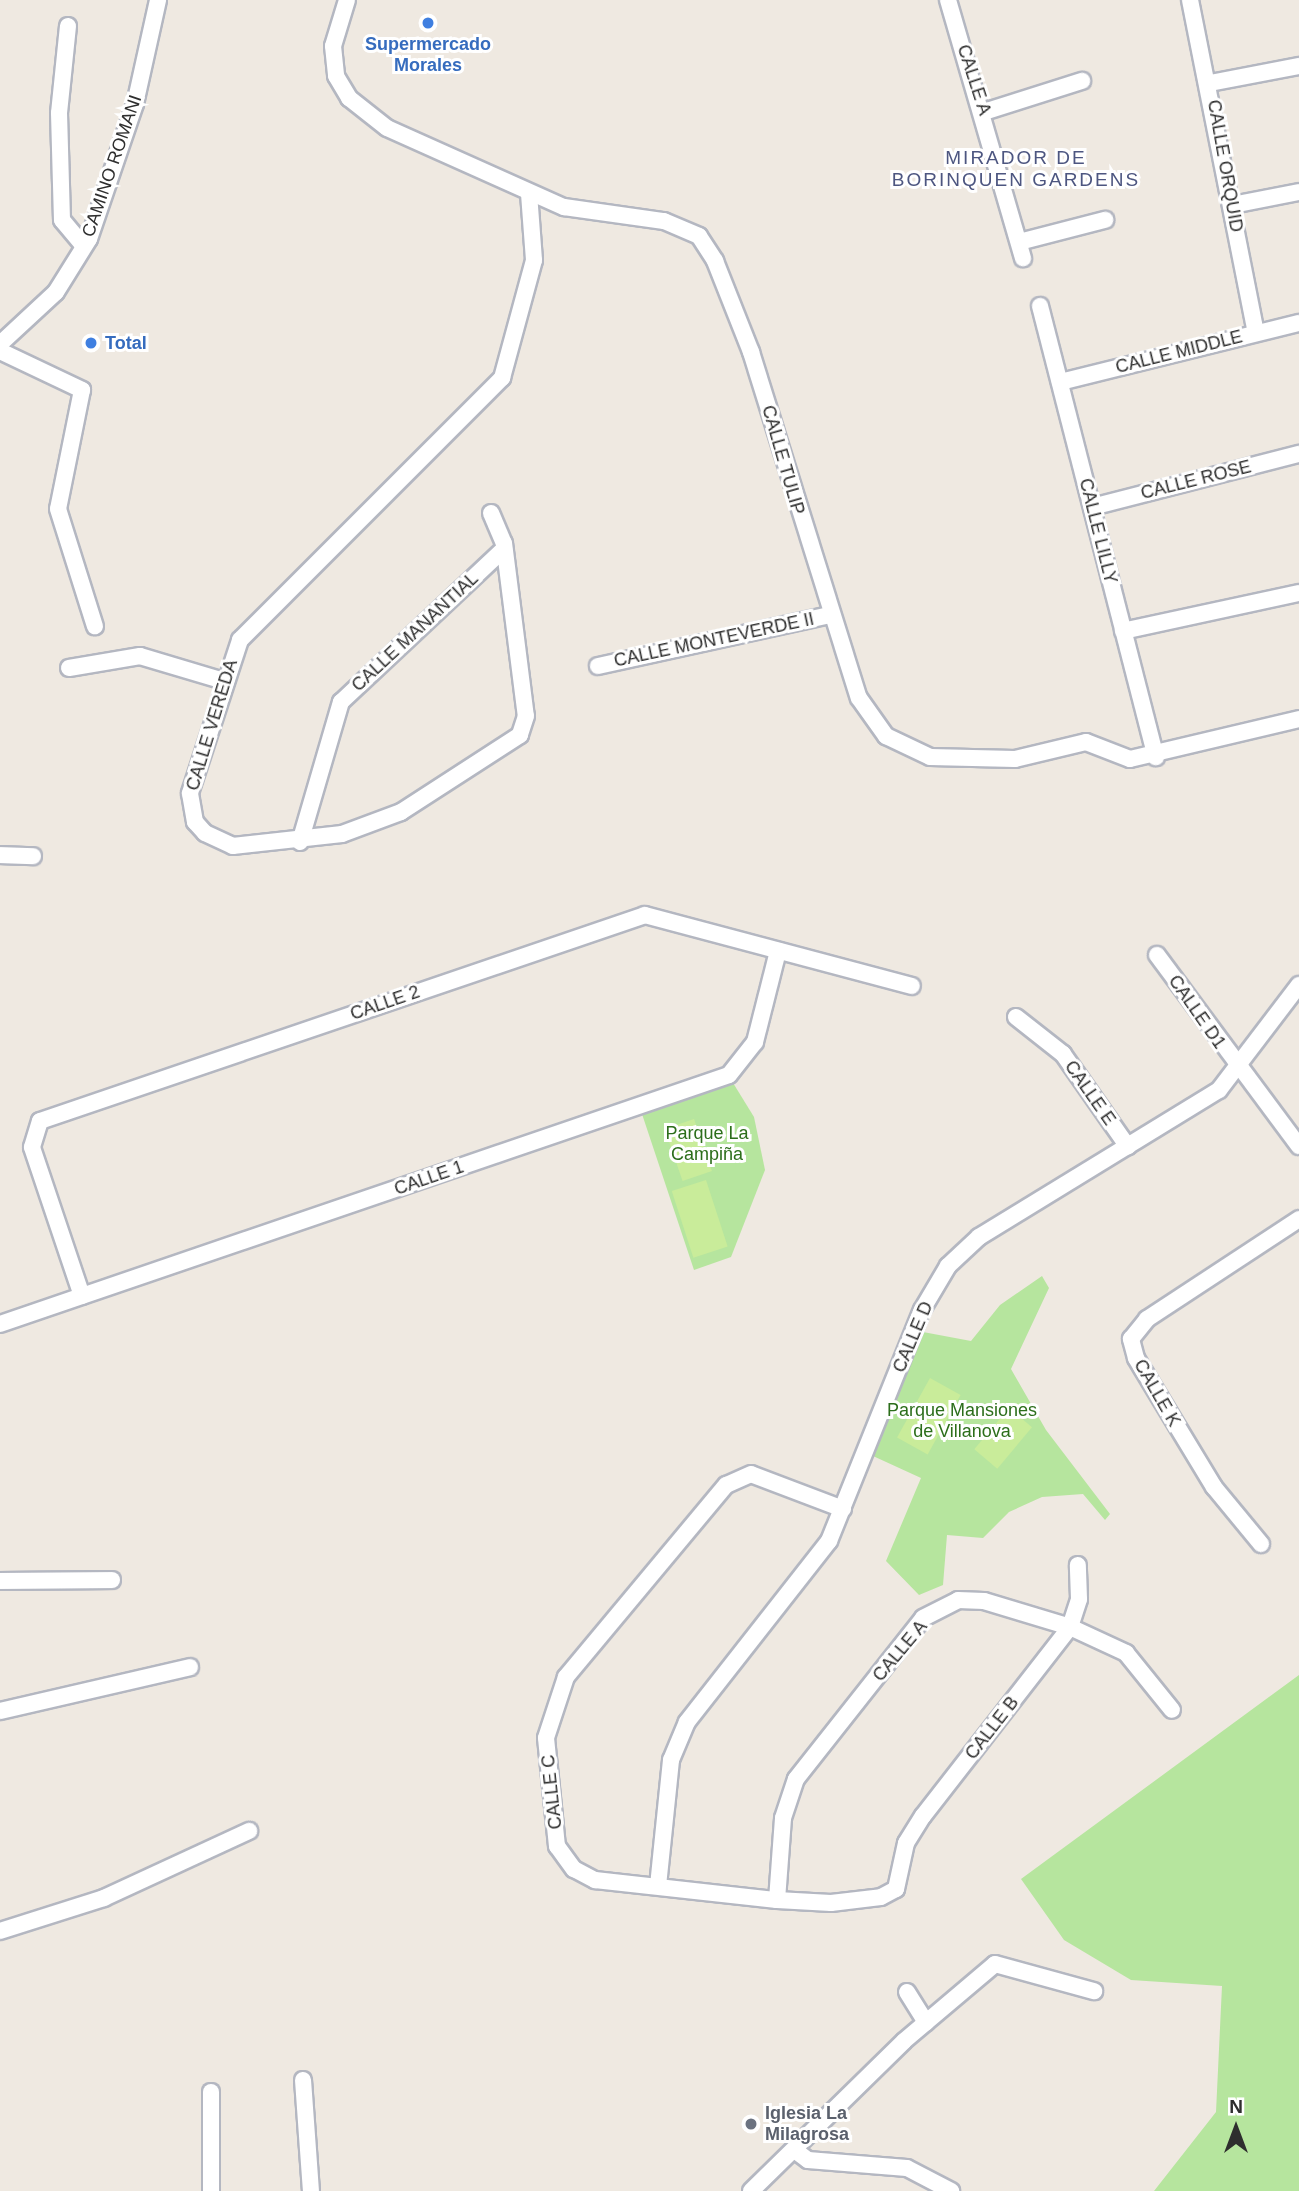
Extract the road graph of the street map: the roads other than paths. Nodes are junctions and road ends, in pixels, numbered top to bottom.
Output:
1 (158, 0) edge
2 (347, 0) edge
3 (948, 0) edge
4 (1190, 0) edge
5 (68, 26) dead end
6 (1299, 66) edge
7 (1082, 81) dead end
8 (1210, 83) junction
9 (984, 112) junction
10 (1299, 192) edge
11 (529, 194) junction
12 (1232, 205) junction
13 (1105, 220) dead end
14 (1023, 241) junction
15 (84, 246) junction
16 (1023, 258) dead end
17 (1040, 306) dead end
18 (1299, 323) edge
19 (1256, 333) junction
20 (0, 344) edge
21 (0, 351) edge
22 (1060, 382) junction
23 (1299, 454) edge
24 (1092, 507) junction
25 (491, 513) dead end
26 (504, 549) junction
27 (1299, 593) edge
28 (830, 615) junction
29 (95, 626) dead end
30 (1124, 631) junction
31 (598, 666) dead end
32 (69, 668) dead end
33 (224, 681) junction
34 (1299, 719) edge
35 (1156, 757) junction
36 (300, 842) junction
37 (0, 855) edge
38 (33, 856) dead end
39 (778, 951) junction
40 (1157, 955) dead end
41 (1299, 985) edge
42 (912, 986) dead end
43 (1016, 1017) dead end
44 (1237, 1070) junction
45 (1299, 1146) edge
46 (1128, 1147) junction
47 (1299, 1219) edge
48 (82, 1296) junction
49 (0, 1324) edge
50 (843, 1509) junction
51 (1261, 1544) dead end
52 (1078, 1565) dead end
53 (112, 1580) dead end
54 (0, 1581) edge
55 (1070, 1627) junction
56 (190, 1667) dead end
57 (1172, 1710) dead end
58 (0, 1711) edge
59 (248, 1831) dead end
60 (658, 1886) junction
61 (896, 1889) joint
62 (777, 1900) junction
63 (0, 1931) edge
64 (1094, 1991) dead end
65 (907, 1993) dead end
66 (926, 2022) junction
67 (303, 2080) dead end
68 (211, 2092) dead end
69 (796, 2151) junction
70 (211, 2191) edge
71 (311, 2191) edge
72 (751, 2191) edge
73 (951, 2191) edge

1 - 15 street, CAMINO ROMANI
2 - 11 street, CALLE TULIP
3 - 9 street, CALLE A
4 - 8 street, CALLE ORQUID
5 - 15 street
6 - 8 street
7 - 9 street
8 - 12 street, CALLE ORQUID
9 - 14 street, CALLE A
10 - 12 street
11 - 28 street, CALLE TULIP
11 - 33 street, CALLE VEREDA
12 - 19 street, CALLE ORQUID
13 - 14 street
14 - 16 street, CALLE A
15 - 20 street, CAMINO ROMANI
17 - 22 street, CALLE LILLY
18 - 19 street, CALLE MIDDLE
19 - 22 street, CALLE MIDDLE
21 - 29 street
22 - 24 street, CALLE LILLY
23 - 24 street, CALLE ROSE
24 - 30 street, CALLE LILLY
25 - 26 street, CALLE VEREDA
26 - 36 street, CALLE MANANTIAL
26 - 36 street, CALLE VEREDA
27 - 30 street
28 - 31 street, CALLE MONTEVERDE II
28 - 35 street, CALLE TULIP
30 - 35 street, CALLE LILLY
32 - 33 street
33 - 36 street, CALLE VEREDA
34 - 35 street, CALLE TULIP
37 - 38 street
39 - 42 street, CALLE 2
39 - 48 street, CALLE 1
39 - 48 street, CALLE 2
40 - 44 street, CALLE D1
41 - 44 street, CALLE D
43 - 46 street, CALLE E
44 - 45 street
44 - 46 street, CALLE D
46 - 50 street, CALLE D
47 - 51 street, CALLE K
48 - 49 street, CALLE 1
50 - 60 street, CALLE D
50 - 60 street, CALLE C
52 - 55 street, CALLE B
53 - 54 street
55 - 57 street, CALLE A
55 - 61 street, CALLE B
55 - 62 street, CALLE A
56 - 58 street
59 - 63 street
60 - 62 street, CALLE C
61 - 62 street, CALLE C
64 - 66 street
65 - 66 street
66 - 69 street
67 - 71 street
68 - 70 street
69 - 72 street
69 - 73 street

